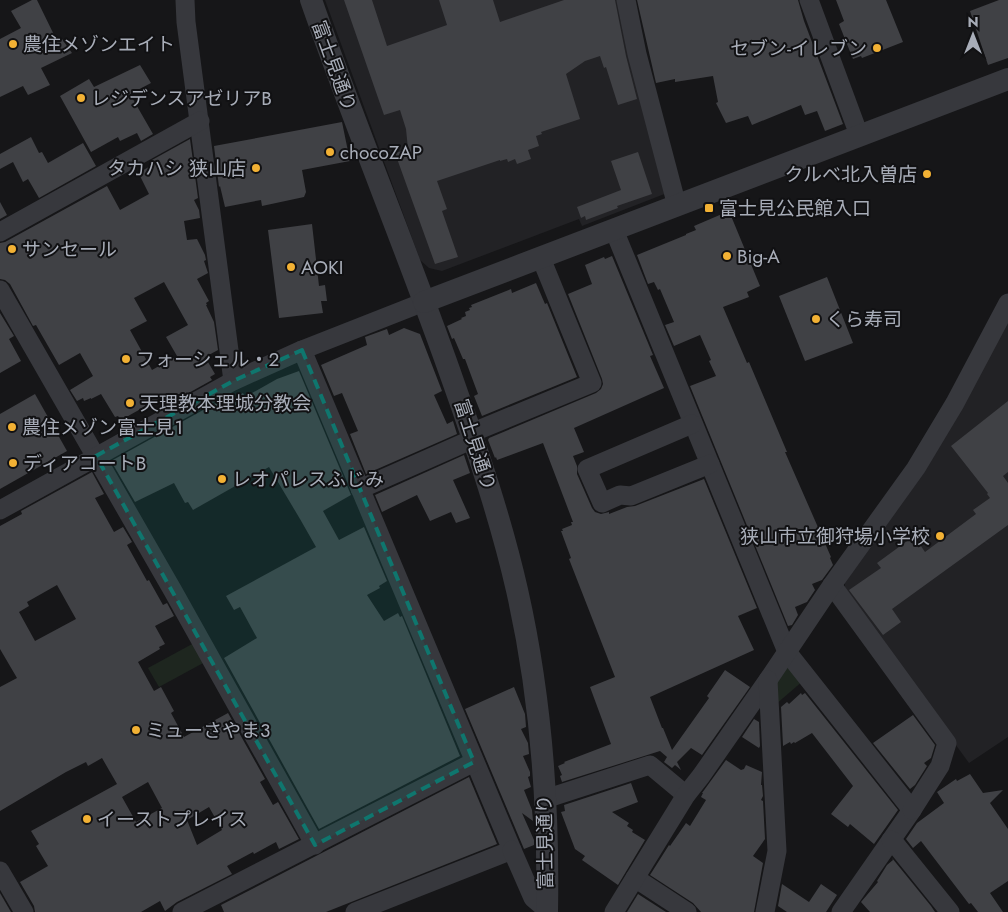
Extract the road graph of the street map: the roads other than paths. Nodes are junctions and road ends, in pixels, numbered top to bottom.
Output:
1 (173, 0) edge
2 (185, 0) edge
3 (310, 0) edge
4 (626, 0) edge
5 (809, 0) edge
6 (186, 22) junction
7 (1008, 79) edge
8 (200, 121) junction
9 (858, 136) junction
10 (677, 206) junction
11 (614, 230) junction
12 (0, 232) edge
13 (541, 258) junction
14 (0, 290) edge
15 (424, 302) junction
16 (1008, 303) edge
17 (302, 350) junction
18 (233, 381) junction
19 (692, 424) junction
20 (472, 436) junction
21 (96, 456) junction
22 (710, 464) junction
23 (360, 489) junction
24 (0, 510) edge
25 (832, 585) junction
26 (787, 652) junction
27 (768, 680) junction
28 (474, 762) junction
29 (686, 795) junction
30 (545, 799) junction
31 (912, 810) junction
32 (891, 840) junction
33 (315, 845) junction
34 (512, 850) junction
35 (0, 870) edge
36 (635, 878) junction
37 (847, 909) edge
38 (547, 911) edge
39 (24, 912) edge
40 (182, 912) edge
41 (356, 912) edge
42 (614, 912) edge
43 (687, 912) edge
44 (765, 912) edge
45 (950, 912) edge

1 - 6 street
2 - 6 street
3 - 15 street, 富士見通り
4 - 10 street
5 - 9 street
6 - 8 street
7 - 9 street
8 - 12 street
8 - 18 street
9 - 10 street
10 - 11 street
11 - 13 street
11 - 19 street
13 - 15 street
13 - 20 street
14 - 21 street
15 - 17 street
15 - 20 street, 富士見通り
16 - 25 street
17 - 18 street
17 - 23 street
18 - 21 street
19 - 22 street
19 - 22 street
20 - 23 street
20 - 30 street, 富士見通り
21 - 24 street
21 - 33 street
22 - 26 street
23 - 28 street
25 - 26 street
25 - 31 street
26 - 27 street
26 - 31 street
27 - 29 street
27 - 44 street
28 - 33 street
28 - 34 street
29 - 30 street
29 - 36 street
30 - 38 street, 富士見通り
31 - 32 street
32 - 37 street
32 - 45 street
33 - 40 street
34 - 38 street
34 - 41 street
35 - 39 street
36 - 42 street
36 - 43 street

